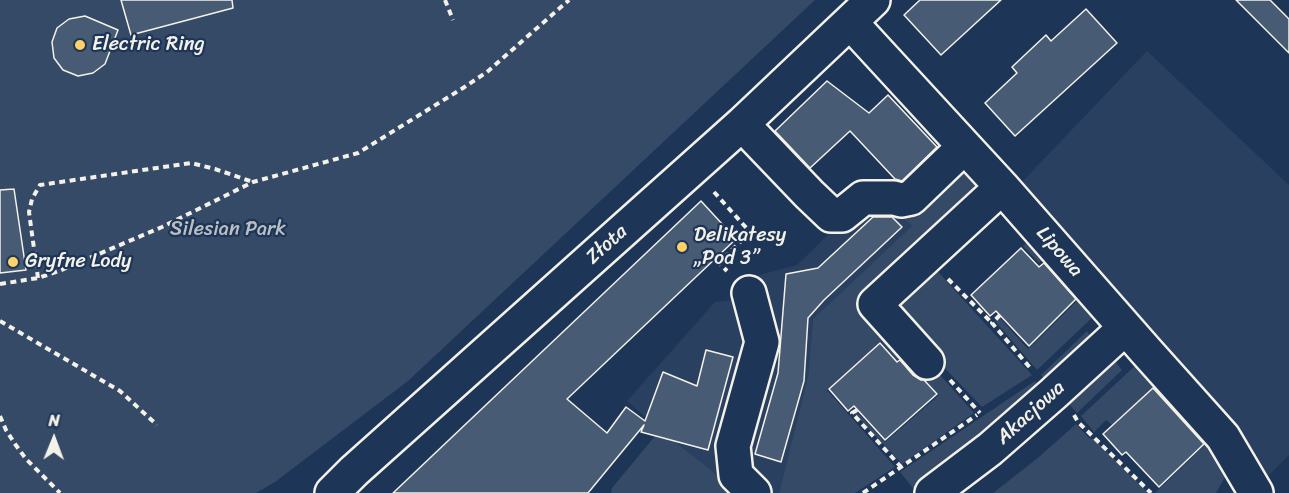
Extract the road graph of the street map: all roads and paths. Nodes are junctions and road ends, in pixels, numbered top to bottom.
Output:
1 (445, 0) edge
2 (569, 0) edge
3 (873, 0) edge
4 (453, 20) dead end
5 (850, 22) junction
6 (742, 124) junction
7 (964, 147) junction
8 (253, 182) junction
9 (1002, 187) junction
10 (710, 188) dead end
11 (926, 257) junction
12 (715, 259) dead end
13 (719, 263) junction
14 (38, 278) junction
15 (0, 284) edge
16 (749, 293) joint
17 (1000, 315) dead end
18 (0, 321) edge
19 (992, 323) junction
20 (1125, 328) junction
21 (927, 362) joint
22 (1053, 394) junction
23 (988, 408) dead end
24 (857, 410) dead end
25 (980, 413) junction
26 (0, 416) edge
27 (158, 425) dead end
28 (901, 467) junction
29 (332, 491) edge
30 (1251, 492) edge
31 (60, 493) edge
32 (754, 493) edge
33 (863, 493) edge
34 (932, 493) edge
35 (1151, 493) edge

1 - 4 path
2 - 8 path
3 - 5 street, Złota
5 - 6 street, Złota
5 - 7 street, Lipowa
6 - 7 street
6 - 29 street, Złota
7 - 9 street, Lipowa
8 - 14 path
8 - 14 path
9 - 11 street
9 - 20 street, Lipowa
10 - 13 path
11 - 19 path
11 - 21 street
12 - 13 path
13 - 16 path
14 - 15 path
16 - 32 street
17 - 19 path
18 - 27 path
19 - 22 path
20 - 22 street, Akacjowa
20 - 30 street, Lipowa
21 - 25 path
22 - 34 street, Akacjowa
22 - 35 path
23 - 25 path
24 - 28 path
25 - 28 path
26 - 31 path
28 - 33 path

